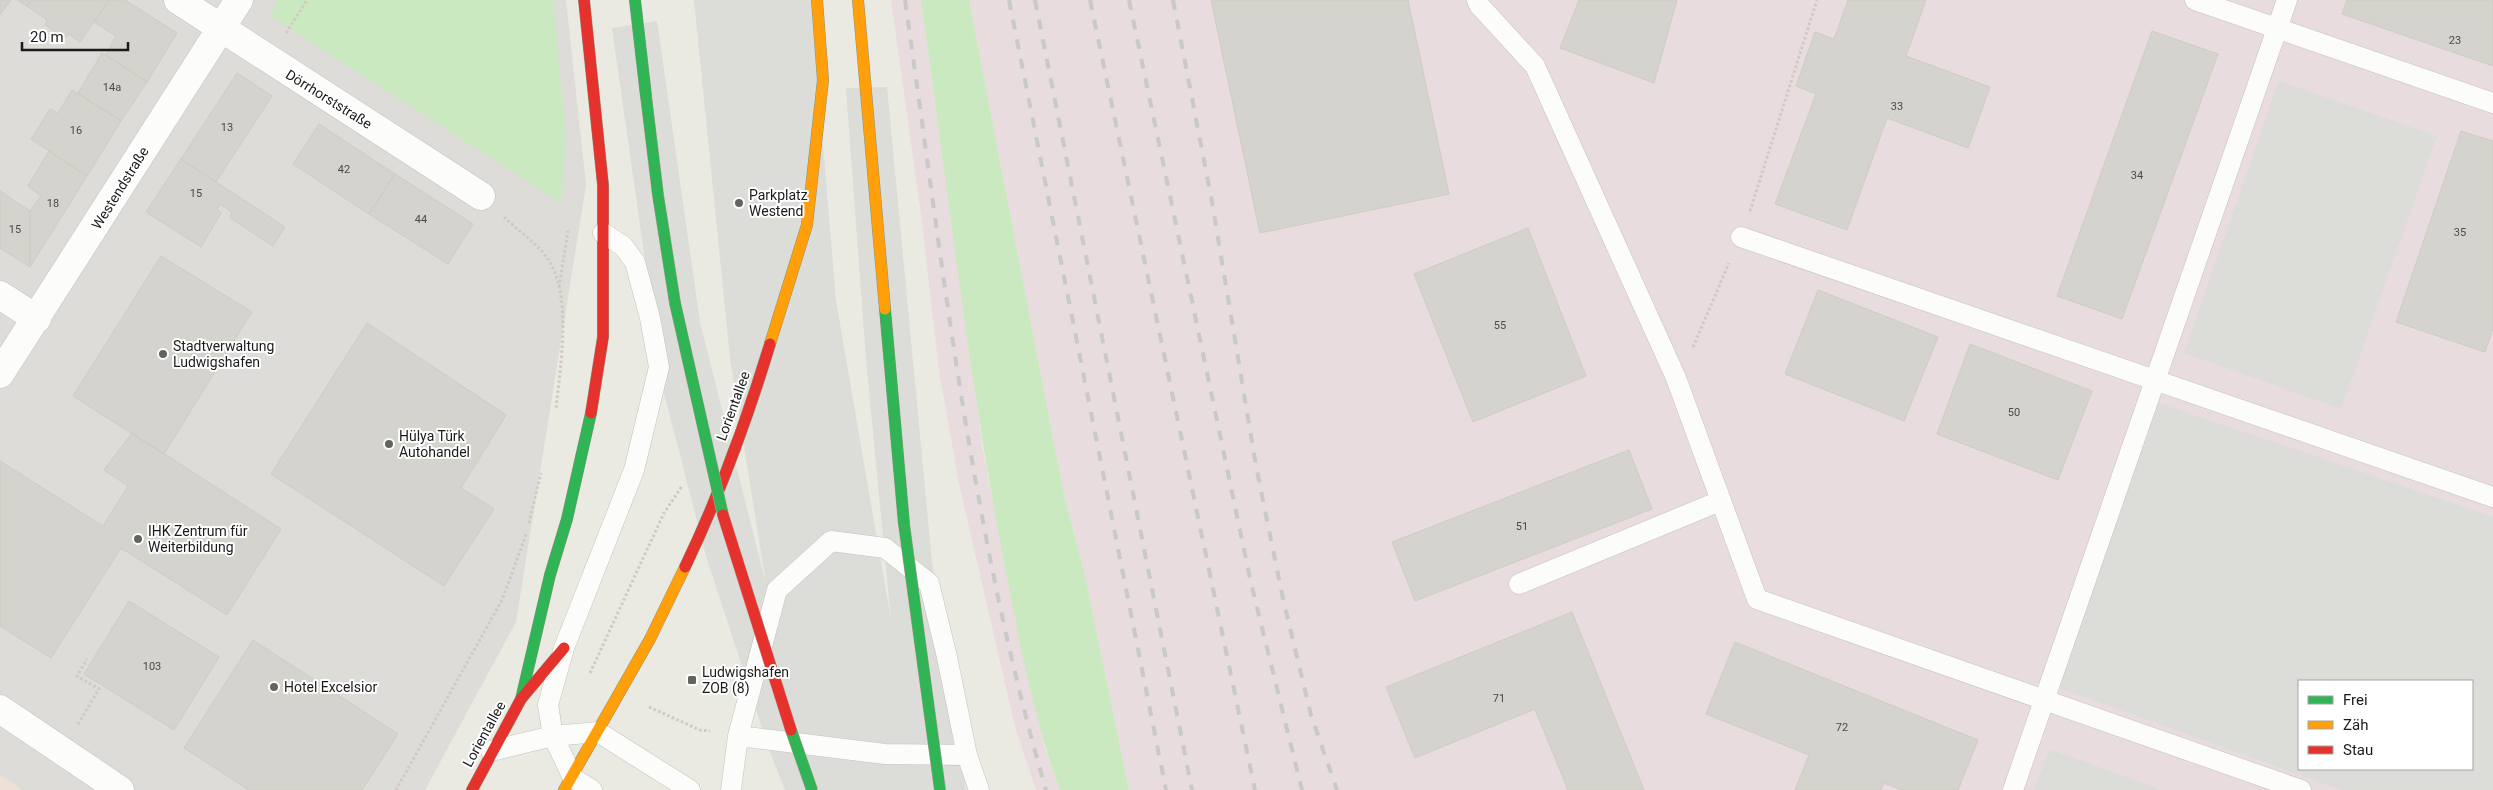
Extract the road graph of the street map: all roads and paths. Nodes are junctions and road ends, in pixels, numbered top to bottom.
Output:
1 (178, 0) edge
2 (239, 0) edge
3 (584, 0) edge
4 (635, 0) edge
5 (817, 0) edge
6 (858, 0) edge
7 (1477, 0) edge
8 (1817, 0) edge
9 (2195, 0) edge
10 (2287, 0) edge
11 (2277, 27) junction
12 (221, 28) junction
13 (2493, 103) edge
14 (482, 196) joint
15 (604, 233) junction
16 (1741, 237) junction
17 (0, 295) edge
18 (37, 319) junction
19 (0, 374) edge
20 (1676, 378) junction
21 (2155, 380) junction
22 (555, 417) dead end
23 (542, 472) dead end
24 (684, 482) dead end
25 (2493, 497) edge
26 (1720, 501) junction
27 (1518, 584) dead end
28 (564, 648) junction
29 (87, 659) dead end
30 (590, 674) dead end
31 (99, 689) dead end
32 (521, 699) junction
33 (2045, 699) junction
34 (0, 709) edge
35 (598, 732) junction
36 (553, 736) junction
37 (738, 736) junction
38 (491, 751) junction
39 (967, 755) junction
40 (569, 784) edge
41 (120, 790) edge
42 (396, 790) edge
43 (472, 790) edge
44 (592, 790) edge
45 (690, 790) edge
46 (731, 790) edge
47 (812, 790) edge
48 (940, 790) edge
49 (979, 790) edge
50 (2013, 790) edge
51 (2301, 790) edge

1 - 12 street, Dörrhorststraße
2 - 12 street, Westendstraße
3 - 15 main road
4 - 47 main road, bridge
5 - 35 main road, Lorientallee
6 - 48 main road, bridge
7 - 20 lane
8 - 16 path
9 - 11 lane
10 - 11 lane
11 - 13 lane
11 - 21 lane
12 - 14 street, Dörrhorststraße
12 - 18 street, Westendstraße
14 - 22 path
15 - 28 lane
15 - 32 main road
16 - 20 path
16 - 21 lane
17 - 18 street
18 - 19 street, Westendstraße
20 - 26 lane
21 - 25 lane
21 - 33 lane
23 - 42 path
24 - 30 path
26 - 27 lane
26 - 33 lane
28 - 32 main road, Lorientallee
28 - 36 lane
29 - 31 path
32 - 38 main road, Lorientallee
33 - 50 lane
33 - 51 lane
34 - 41 street
35 - 36 lane
35 - 40 main road, Lorientallee
35 - 45 lane
36 - 38 lane
36 - 40 lane
37 - 39 lane
37 - 39 lane
37 - 46 lane
38 - 43 main road, Lorientallee
39 - 49 lane
40 - 44 lane

